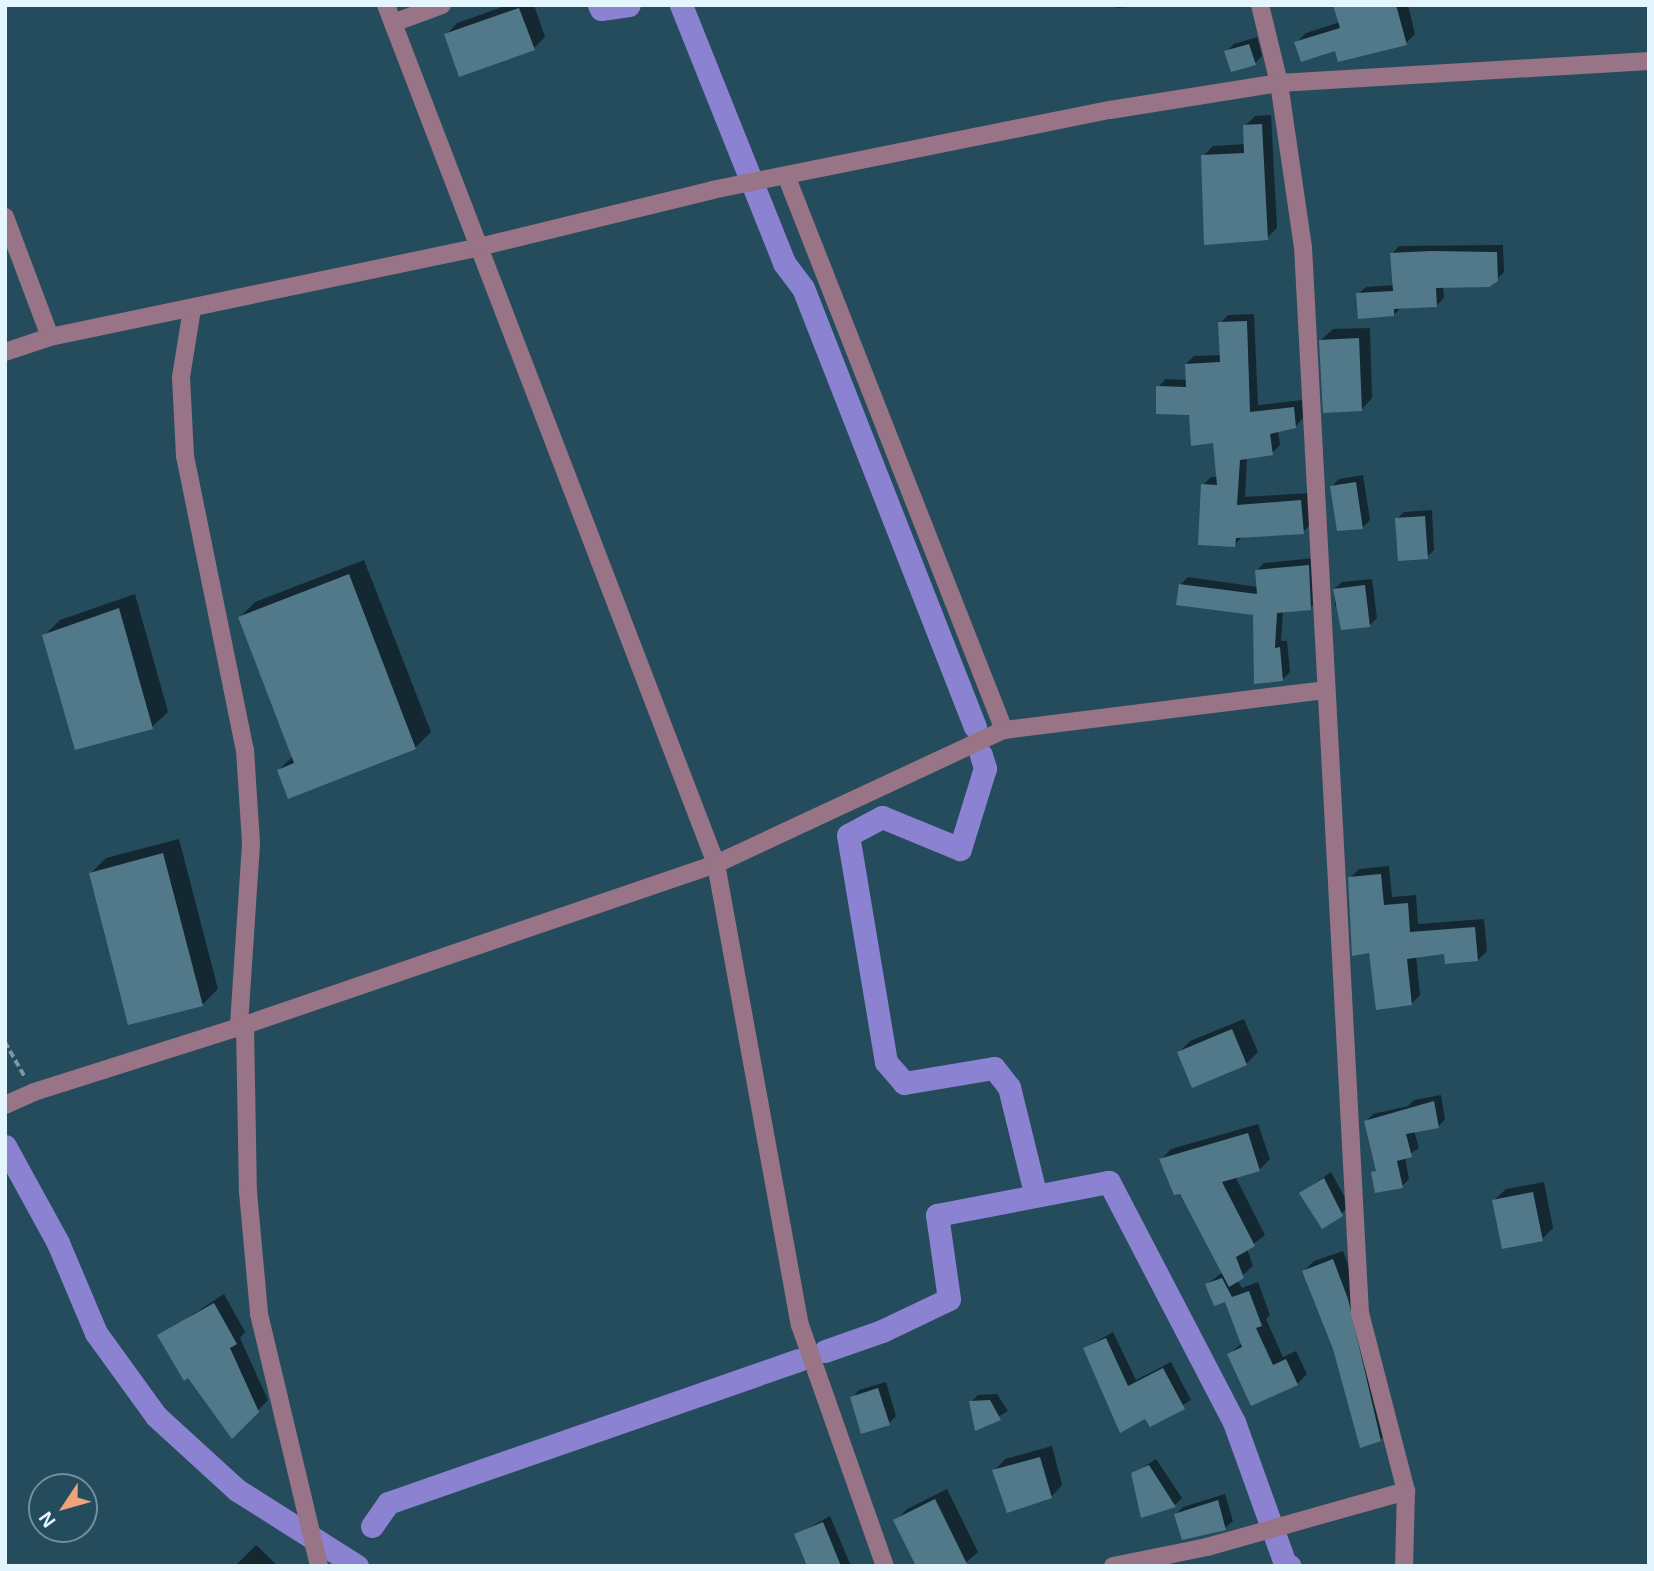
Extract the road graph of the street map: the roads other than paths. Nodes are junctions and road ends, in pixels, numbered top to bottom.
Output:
1 (386, 5) edge
2 (442, 5) edge
3 (1260, 5) edge
4 (393, 23) junction
5 (1649, 61) edge
6 (1279, 83) junction
7 (778, 178) junction
8 (5, 217) edge
9 (479, 247) junction
10 (192, 309) junction
11 (50, 337) junction
12 (5, 352) edge
13 (1325, 690) junction
14 (1004, 730) junction
15 (716, 864) junction
16 (242, 1026) junction
17 (9, 1104) edge
18 (1406, 1491) junction
19 (318, 1563) edge
20 (885, 1566) edge
21 (1114, 1566) edge
22 (1404, 1566) edge

1 - 4 street
2 - 4 street
3 - 6 street
4 - 9 street
5 - 6 street
6 - 7 street
6 - 13 street
7 - 9 street
7 - 14 street
8 - 11 street
9 - 10 street
9 - 15 street
10 - 11 street
10 - 16 street
11 - 12 street
13 - 14 street
13 - 18 street
14 - 15 street
15 - 16 street
15 - 20 street
16 - 17 street
16 - 19 street
18 - 21 street
18 - 22 street

